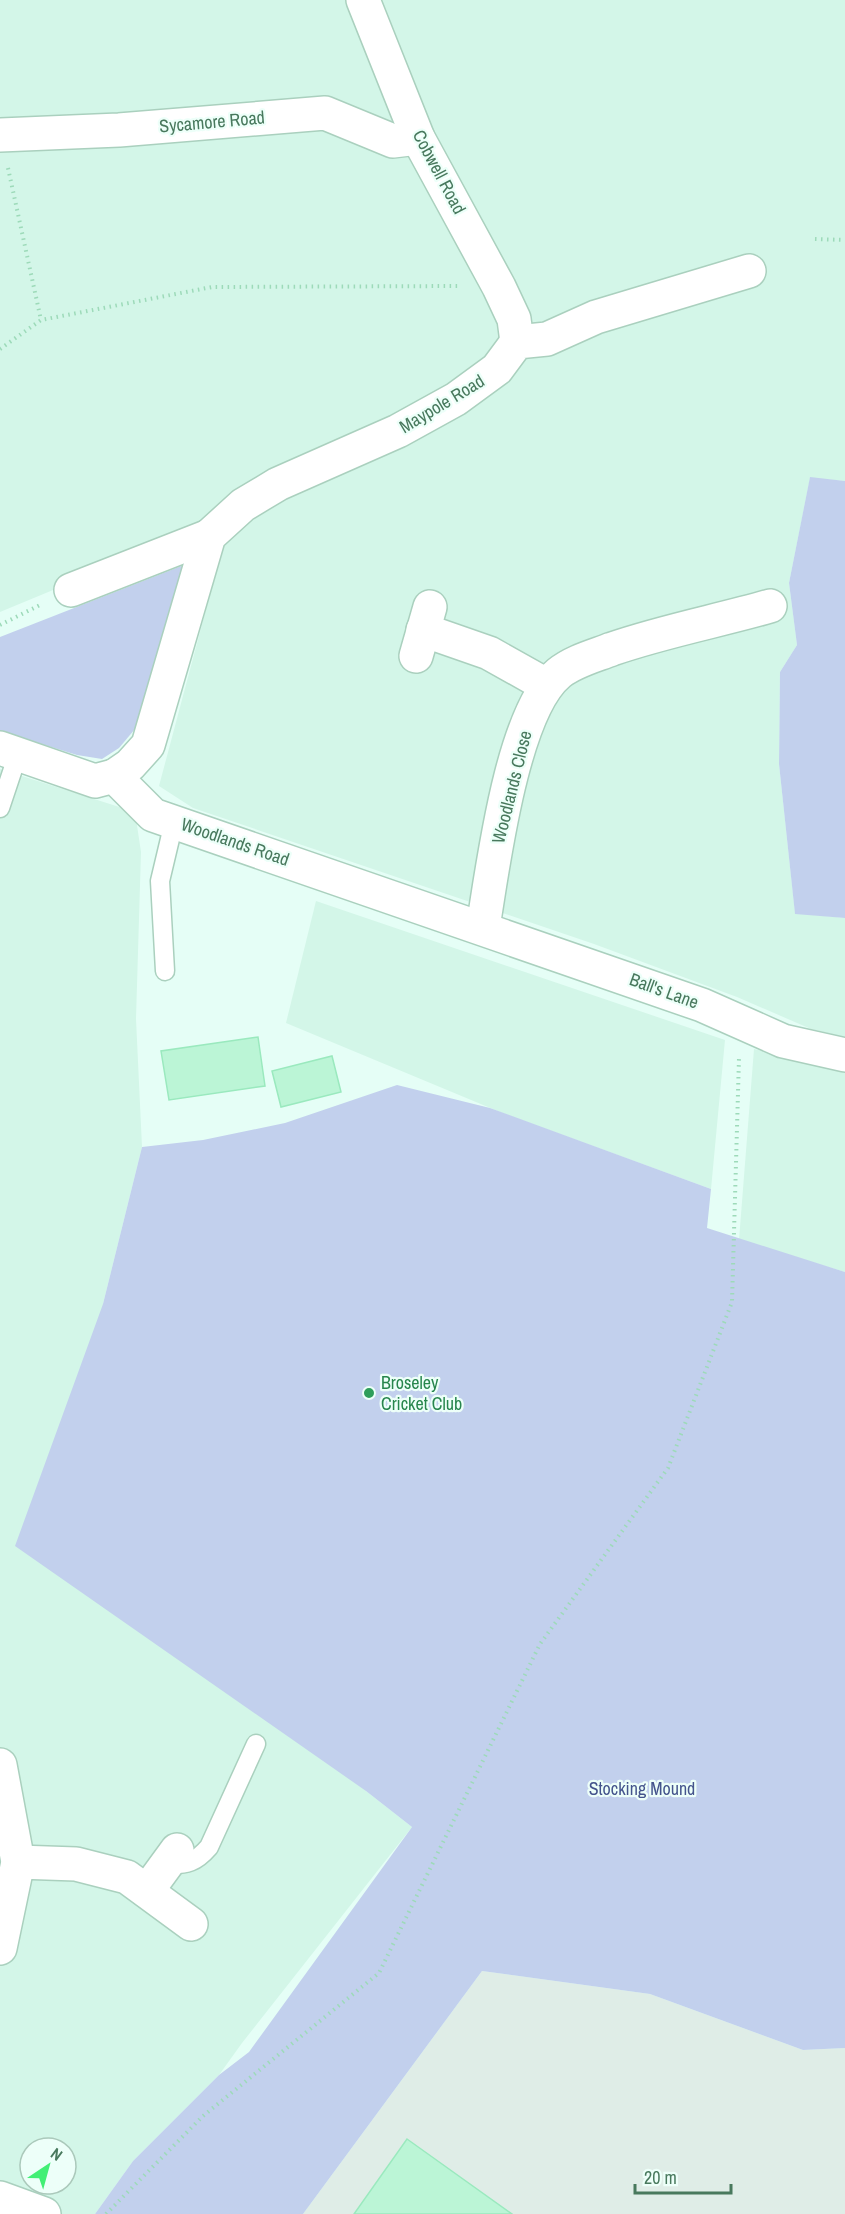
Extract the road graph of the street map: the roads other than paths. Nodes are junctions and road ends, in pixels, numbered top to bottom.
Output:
1 (363, 0) edge
2 (1, 135) edge
3 (418, 138) junction
4 (749, 271) dead end
5 (517, 342) junction
6 (210, 536) junction
7 (72, 590) road end
8 (770, 606) dead end
9 (423, 631) dead end
10 (546, 686) junction
11 (9, 751) edge
12 (114, 776) junction
13 (0, 808) edge
14 (174, 822) junction
15 (483, 927) junction
16 (165, 971) dead end
17 (845, 1054) edge
18 (256, 1744) dead end
19 (0, 1766) edge
20 (172, 1857) joint
21 (18, 1862) junction
22 (147, 1891) junction
23 (191, 1924) dead end
24 (0, 1947) edge
25 (0, 2198) edge
26 (44, 2214) edge

1 - 3 street, Cobwell Road
2 - 3 street, Sycamore Road
3 - 5 street, Cobwell Road
4 - 5 street
5 - 6 street, Maypole Road
6 - 7 street, Maypole Road
6 - 12 street
8 - 10 street, Woodlands Close
9 - 10 street
10 - 15 street, Woodlands Close
11 - 12 street
11 - 13 lane
12 - 14 street, Woodlands Road
14 - 15 street, Woodlands Road
14 - 16 lane
15 - 17 street, Ball's Lane
18 - 20 lane
19 - 21 street
20 - 22 street
21 - 22 street
21 - 24 street
22 - 23 street
25 - 26 street

